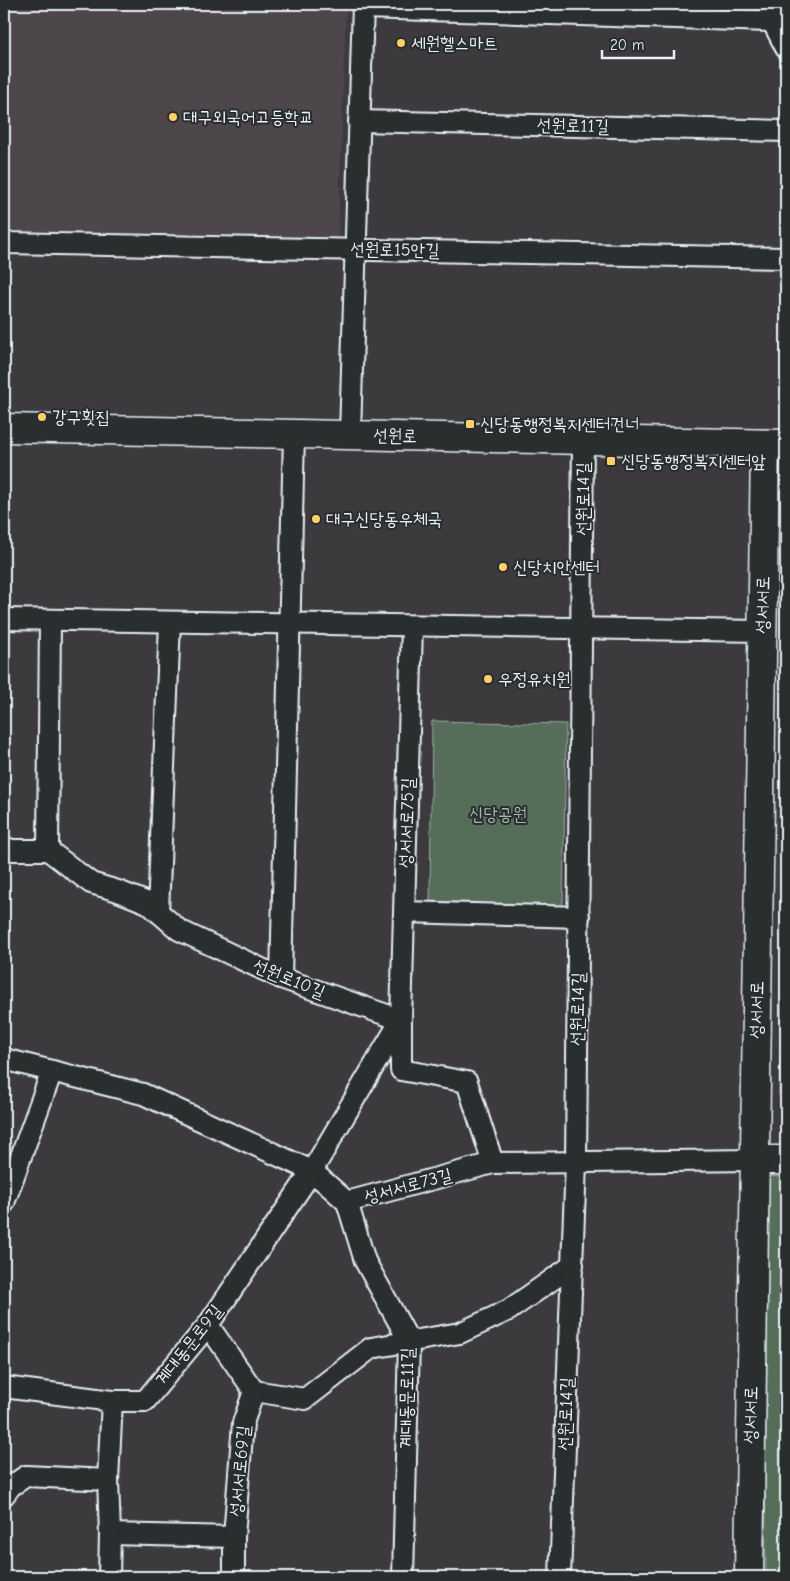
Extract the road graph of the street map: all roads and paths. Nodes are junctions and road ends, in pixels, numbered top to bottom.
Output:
1 (363, 6) edge
2 (772, 13) edge
3 (786, 48) edge
4 (359, 122) junction
5 (786, 131) edge
6 (4, 243) edge
7 (355, 250) junction
8 (786, 258) edge
9 (4, 428) edge
10 (294, 434) junction
11 (350, 435) junction
12 (583, 440) junction
13 (776, 444) edge
14 (4, 619) edge
15 (50, 620) junction
16 (170, 622) junction
17 (290, 624) junction
18 (412, 626) junction
19 (582, 628) junction
20 (762, 631) junction
21 (4, 847) edge
22 (48, 850) junction
23 (158, 912) junction
24 (404, 912) junction
25 (579, 918) junction
26 (281, 978) junction
27 (401, 1020) junction
28 (4, 1059) edge
29 (52, 1071) junction
30 (755, 1160) junction
31 (786, 1160) edge
32 (576, 1162) junction
33 (493, 1163) junction
34 (312, 1171) junction
35 (347, 1202) junction
36 (4, 1203) edge
37 (573, 1265) junction
38 (208, 1325) junction
39 (409, 1341) junction
40 (4, 1387) edge
41 (254, 1391) junction
42 (112, 1401) junction
43 (108, 1480) junction
44 (4, 1495) edge
45 (110, 1534) junction
46 (234, 1537) junction
47 (110, 1577) edge
48 (234, 1577) edge
49 (403, 1577) edge
50 (560, 1577) edge
51 (749, 1577) edge

1 - 2 street
1 - 4 street
2 - 3 street
4 - 5 street, 선원로11길
4 - 7 street
6 - 7 street, 선원로15안길
7 - 8 street, 선원로15안길
7 - 11 street
9 - 10 main road, 선원로
10 - 11 main road, 선원로
10 - 17 street
11 - 12 main road, 선원로
12 - 13 main road, 선원로
12 - 19 street, 선원로14길
13 - 20 main road, 성서서로
14 - 15 street
15 - 16 street
15 - 22 street
16 - 17 street
16 - 23 street
17 - 18 street
17 - 26 street
18 - 19 street
18 - 24 street, 성서서로75길
19 - 20 street
19 - 25 street, 선원로14길
20 - 30 main road, 성서서로
21 - 22 street
22 - 23 street, 선원로10길
23 - 26 street, 선원로10길
24 - 25 street
24 - 27 street, 성서서로75길
25 - 32 street, 선원로14길
26 - 27 street, 선원로10길
27 - 33 street
27 - 34 street, 계대동문로9길
28 - 29 street, 성서서로73길
29 - 34 street, 성서서로73길
29 - 36 street
30 - 31 main road
30 - 32 street, 성서서로73길
30 - 51 main road, 성서서로
32 - 33 street, 성서서로73길
32 - 37 street, 선원로14길
33 - 35 street, 성서서로73길
34 - 35 street, 성서서로73길
34 - 38 street, 계대동문로9길
35 - 39 street, 계대동문로11길
37 - 39 street
37 - 50 street, 선원로14길
38 - 41 street
38 - 42 street, 계대동문로9길
39 - 41 street
39 - 49 street, 계대동문로11길
40 - 42 street, 계대동문로9길
41 - 46 street, 성서서로69길
42 - 43 street
43 - 44 street
43 - 45 street
45 - 46 street
45 - 47 street
46 - 48 street, 성서서로69길

